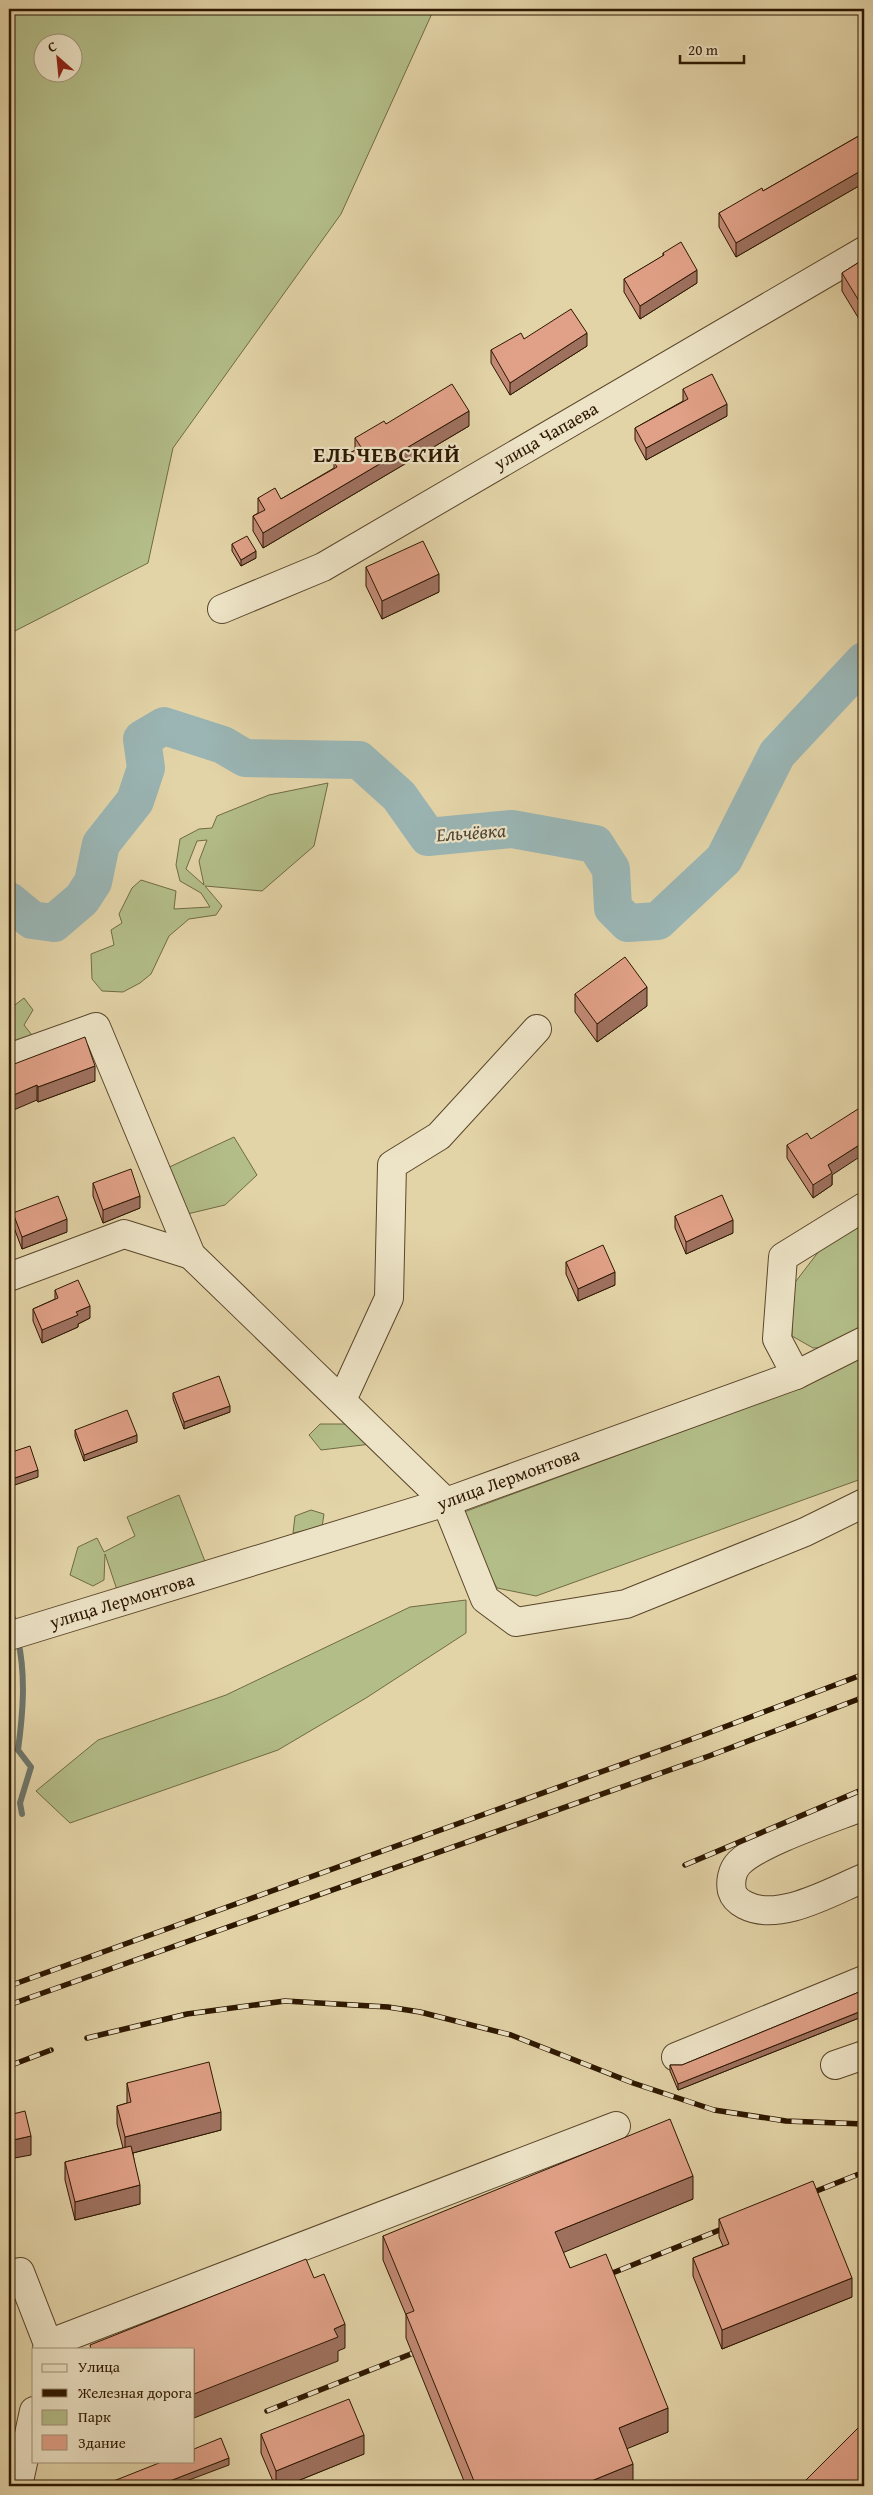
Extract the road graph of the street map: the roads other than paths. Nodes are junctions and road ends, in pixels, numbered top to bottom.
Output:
1 (864, 250) edge
2 (222, 610) dead end
3 (537, 1029) dead end
4 (9, 1058) edge
5 (864, 1207) edge
6 (191, 1255) junction
7 (9, 1277) edge
8 (864, 1341) edge
9 (796, 1374) junction
10 (342, 1400) junction
11 (446, 1502) junction
12 (864, 1503) edge
13 (9, 1636) edge
14 (864, 1806) edge
15 (864, 1878) edge
16 (864, 1980) edge
17 (864, 2054) edge
18 (676, 2057) dead end
19 (835, 2065) dead end
20 (616, 2126) dead end
21 (14, 2277) edge
22 (47, 2347) edge
23 (32, 2420) edge
24 (18, 2486) edge

1 - 2 street, улица Чапаева
3 - 10 street
4 - 6 street
5 - 9 street
6 - 7 street
6 - 10 street
8 - 9 street, улица Лермонтова
9 - 11 street, улица Лермонтова
10 - 11 street
11 - 12 street
11 - 13 street, улица Лермонтова
14 - 15 street
16 - 18 street
17 - 19 street
20 - 22 street
21 - 22 street
23 - 24 street

